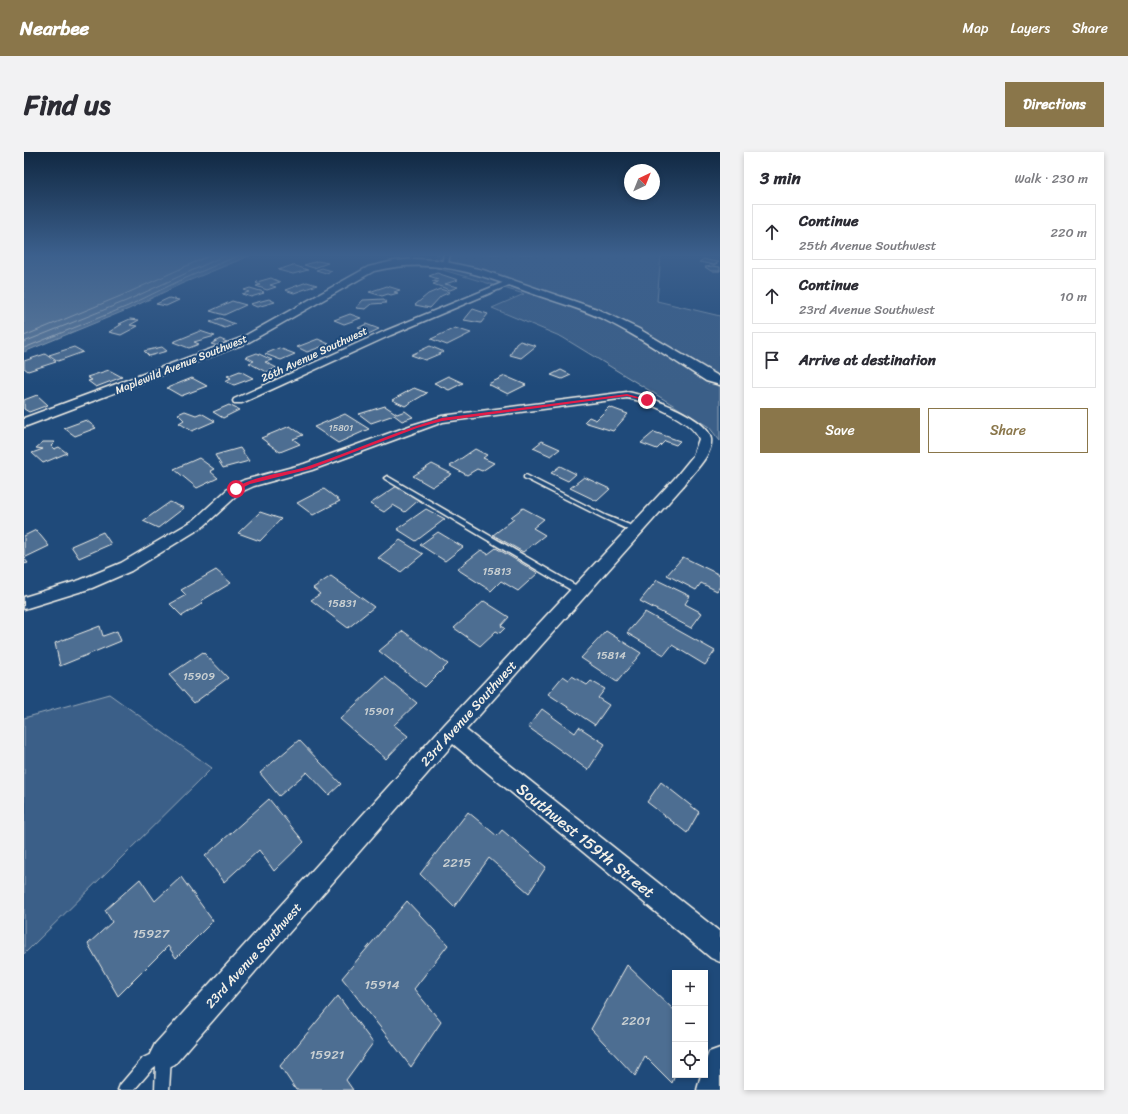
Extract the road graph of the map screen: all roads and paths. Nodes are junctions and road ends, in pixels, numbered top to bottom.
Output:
1 (320, 298) edge
2 (474, 298) edge
3 (551, 298) edge
4 (720, 381) edge
5 (238, 401) dead end
6 (24, 424) edge
7 (526, 477) dead end
8 (387, 478) dead end
9 (635, 530) junction
10 (579, 592) junction
11 (24, 603) edge
12 (452, 731) junction
13 (720, 949) edge
14 (164, 1054) junction
15 (720, 1063) edge
16 (126, 1090) edge
17 (162, 1090) edge
18 (712, 1090) edge

1 - 6 street, Maplewild Avenue Southwest
2 - 5 street, 26th Avenue Southwest
3 - 4 street, Maplewild Avenue Southwest
7 - 9 lane
8 - 10 lane
9 - 10 street, 23rd Avenue Southwest
9 - 11 street, 23rd Avenue Southwest
10 - 12 street, 23rd Avenue Southwest
12 - 13 street, Southwest 159th Street
12 - 14 street, 23rd Avenue Southwest
14 - 16 lane
14 - 17 lane
15 - 18 street

